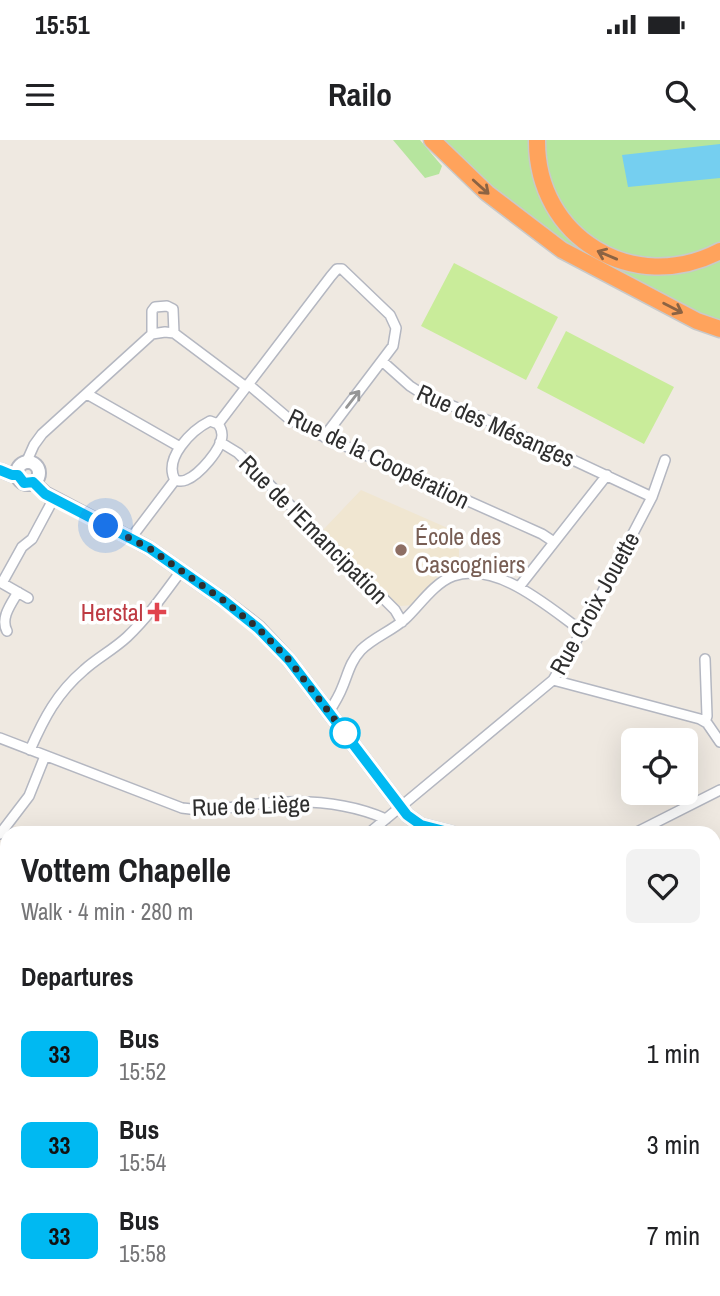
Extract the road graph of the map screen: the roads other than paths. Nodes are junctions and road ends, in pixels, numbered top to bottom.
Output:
1 (432, 140) edge
2 (537, 140) edge
3 (720, 251) edge
4 (720, 329) edge
5 (174, 333) junction
6 (152, 334) junction
7 (382, 361) junction
8 (247, 386) junction
9 (87, 394) junction
10 (218, 424) junction
11 (324, 437) junction
12 (220, 442) junction
13 (180, 447) junction
14 (665, 460) dead end
15 (26, 463) junction
16 (0, 470) edge
17 (18, 475) junction
18 (607, 475) junction
19 (175, 480) junction
20 (33, 482) junction
21 (652, 497) junction
22 (54, 498) junction
23 (131, 538) junction
24 (554, 542) junction
25 (181, 570) junction
26 (1, 582) edge
27 (519, 587) junction
28 (18, 592) junction
29 (29, 598) dead end
30 (402, 622) junction
31 (7, 631) dead end
32 (582, 631) junction
33 (705, 659) dead end
34 (553, 680) junction
35 (329, 712) junction
36 (705, 722) junction
37 (0, 738) edge
38 (720, 742) edge
39 (30, 750) junction
40 (45, 756) junction
41 (720, 790) edge
42 (400, 807) junction
43 (386, 819) junction
44 (6, 826) edge
45 (378, 826) edge
46 (419, 826) edge
47 (649, 826) edge

1 -> 4 highway
3 -> 2 highway
5 - 6 street
5 - 6 street
5 - 8 street, Rue de la Coopération
6 - 9 street
7 - 8 street
11 -> 7 street
7 - 18 street, Rue des Mésanges
8 - 10 street
8 - 11 street, Rue de la Coopération
9 - 13 street
9 - 15 street
10 - 12 street
10 - 13 street
11 - 24 street, Rue de la Coopération
12 - 19 street
12 - 30 street, Rue de l'Emancipation
13 - 19 street
14 - 21 street, Rue Croix Jouette
15 - 17 street
15 - 20 street
16 - 17 street
17 - 20 street
18 - 21 street, Rue des Mésanges
18 - 24 street
19 - 23 street
20 - 22 street
21 - 32 street, Rue Croix Jouette
22 - 23 street
22 - 26 street
23 - 25 street
24 - 27 street
25 - 35 street
25 - 39 street
26 - 28 street
27 - 30 street
27 - 32 street
28 - 29 street
28 - 31 street
30 - 35 street
32 - 34 street, Rue Croix Jouette
33 - 36 street
34 - 36 street
34 - 42 street, Rue Croix Jouette
35 - 42 street
36 - 38 street
37 - 39 street, Rue de Liège
39 - 40 street, Rue de Liège
40 - 43 street, Rue de Liège
40 - 44 street
41 - 47 street
42 - 43 street, Rue Croix Jouette
42 - 46 street
43 - 45 street, Rue Croix Jouette

